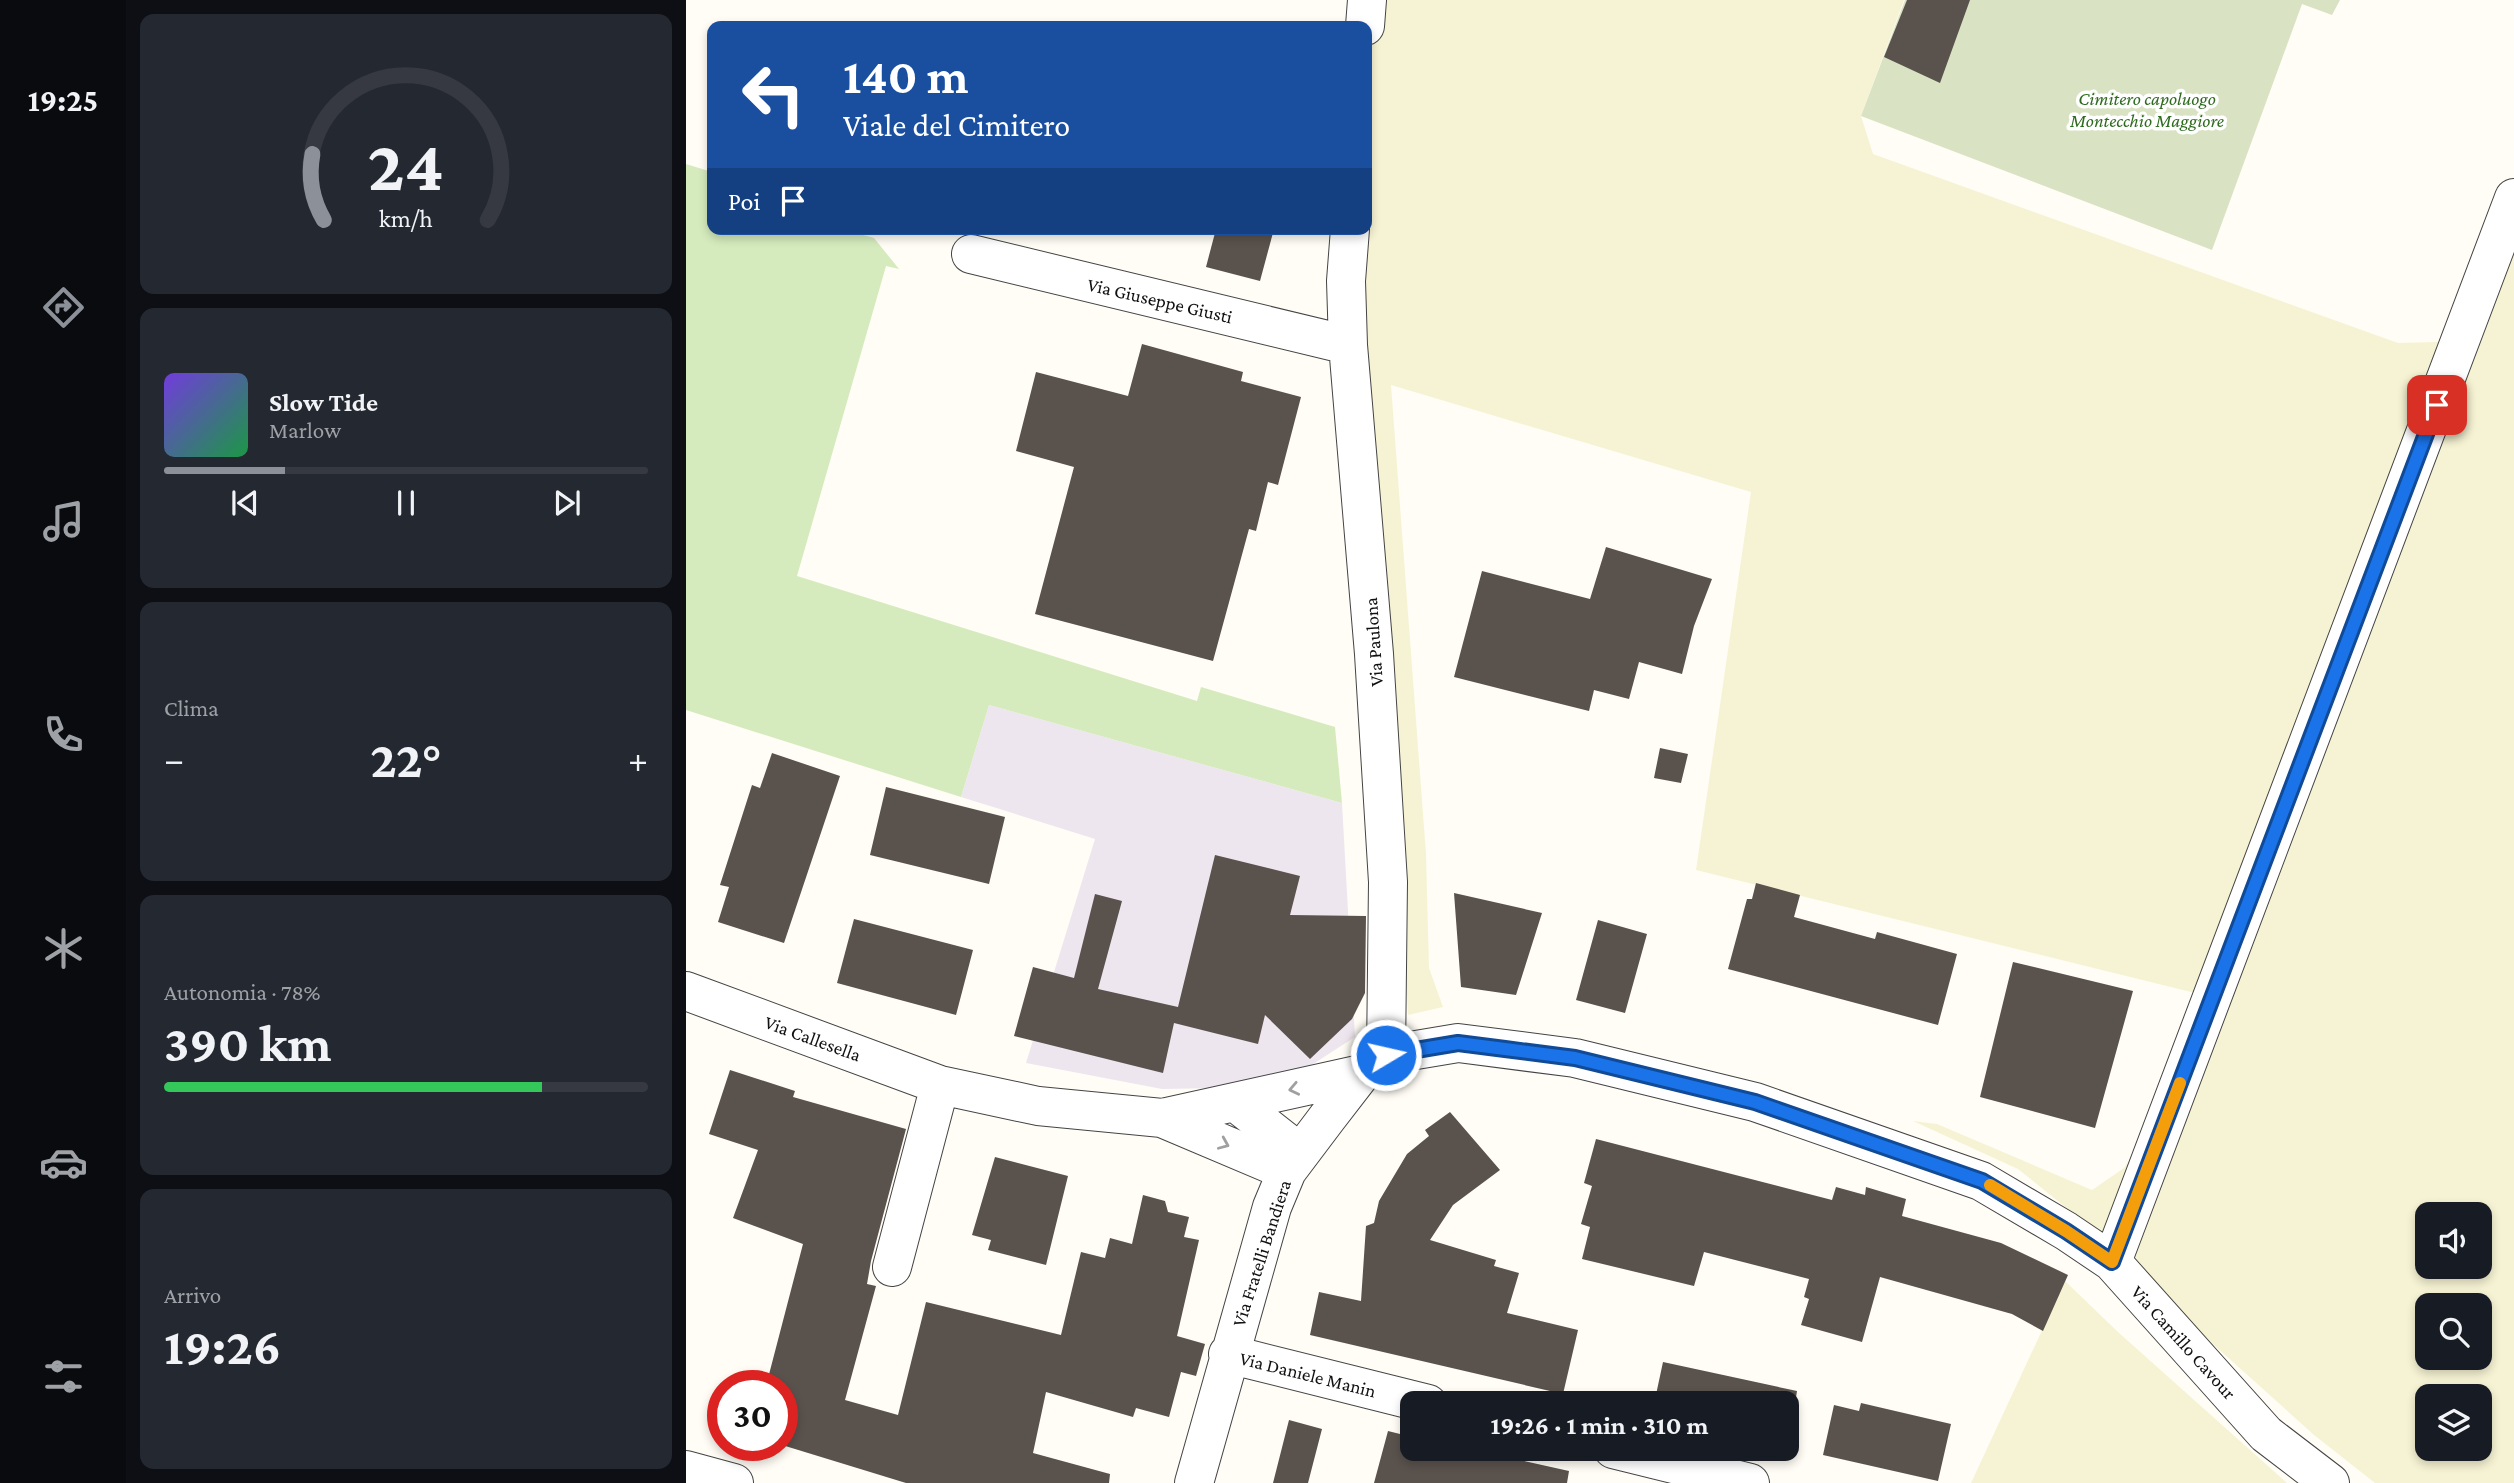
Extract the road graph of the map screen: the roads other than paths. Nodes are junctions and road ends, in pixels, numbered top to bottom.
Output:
1 (1367, 0) edge
2 (1365, 21) edge
3 (2514, 198) edge
4 (1350, 235) edge
5 (971, 254) dead end
6 (1348, 345) junction
7 (690, 1002) edge
8 (1374, 1064) junction
9 (940, 1085) junction
10 (1236, 1101) junction
11 (1161, 1118) junction
12 (1294, 1162) junction
13 (2112, 1262) junction
14 (892, 1267) dead end
15 (1228, 1354) junction
16 (1400, 1397) edge
17 (1661, 1461) edge
18 (686, 1470) edge
19 (734, 1483) edge
20 (1194, 1483) edge
21 (1751, 1483) edge
22 (2330, 1483) edge

1 - 2 street
3 - 13 street
4 - 6 street, Via Paulona
5 - 6 street, Via Giuseppe Giusti
6 - 8 street, Via Paulona
7 - 9 street, Via Callesella
8 -> 10 street, Via Callesella
8 - 12 street, Via Fratelli Bandiera
8 - 13 street, Via Camillo Cavour
9 - 11 street, Via Callesella
9 - 14 street
10 - 11 street, Via Callesella
10 - 12 street
11 -> 12 street, Via Callesella
12 - 15 street, Via Fratelli Bandiera
13 - 22 street, Via Camillo Cavour
15 - 16 street, Via Daniele Manin
15 - 20 street, Via Fratelli Bandiera
17 - 21 street
18 - 19 street

